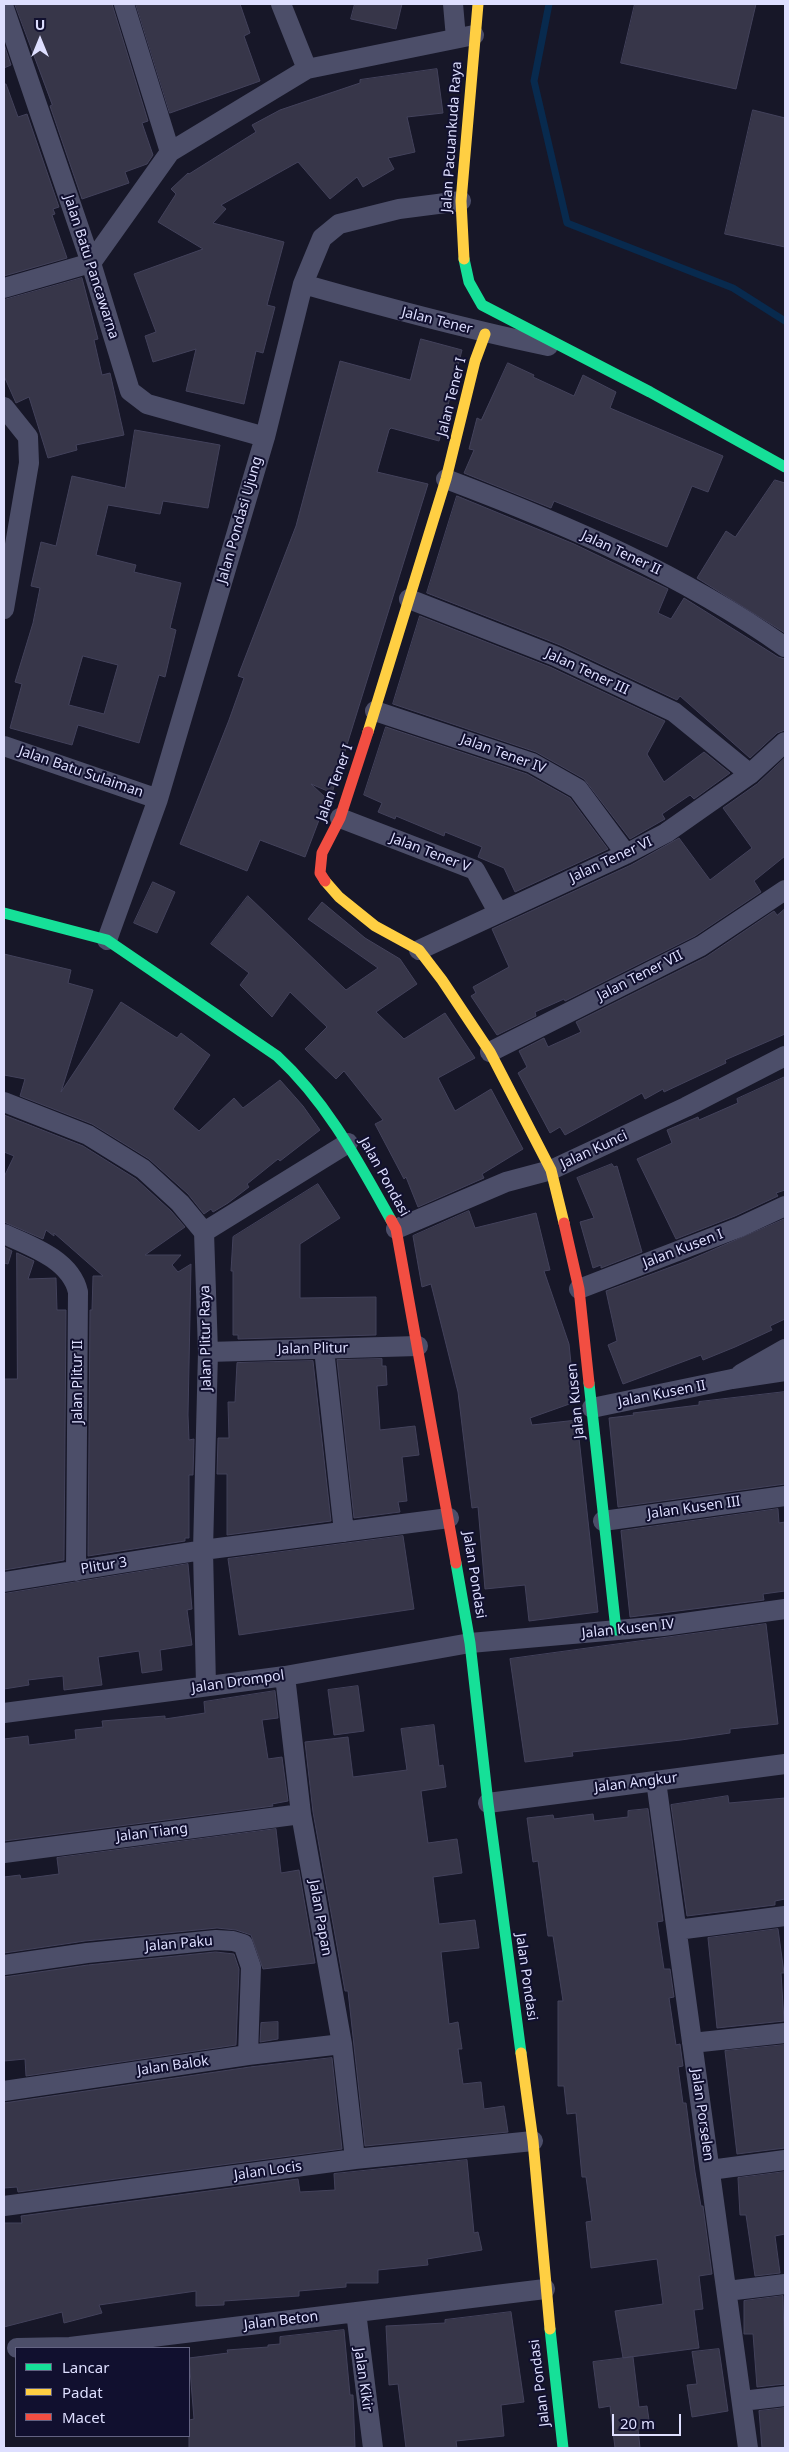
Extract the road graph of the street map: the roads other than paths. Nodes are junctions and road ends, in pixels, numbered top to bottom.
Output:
1 (124, 4) edge
2 (281, 4) edge
3 (453, 4) edge
4 (478, 4) edge
5 (4, 8) edge
6 (465, 37) junction
7 (307, 69) junction
8 (170, 152) junction
9 (460, 201) junction
10 (91, 263) junction
11 (303, 284) junction
12 (4, 288) edge
13 (503, 317) joint
14 (485, 334) junction
15 (572, 351) junction
16 (4, 408) edge
17 (265, 437) junction
18 (785, 466) edge
19 (446, 480) junction
20 (408, 599) junction
21 (4, 608) edge
22 (785, 647) edge
23 (375, 711) junction
24 (785, 742) edge
25 (4, 746) edge
26 (750, 774) junction
27 (158, 799) junction
28 (340, 818) junction
29 (626, 854) junction
30 (785, 890) edge
31 (498, 912) junction
32 (4, 913) edge
33 (107, 940) junction
34 (419, 950) junction
35 (490, 1052) junction
36 (785, 1056) edge
37 (4, 1102) edge
38 (348, 1143) junction
39 (551, 1170) junction
40 (785, 1206) edge
41 (396, 1229) junction
42 (204, 1232) junction
43 (4, 1234) edge
44 (579, 1289) junction
45 (418, 1346) junction
46 (324, 1349) junction
47 (785, 1349) edge
48 (208, 1352) junction
49 (785, 1371) edge
50 (732, 1380) junction
51 (592, 1408) junction
52 (785, 1496) edge
53 (449, 1518) junction
54 (603, 1521) junction
55 (344, 1532) junction
56 (203, 1550) junction
57 (76, 1571) junction
58 (4, 1582) edge
59 (785, 1609) edge
60 (616, 1630) junction
61 (470, 1644) junction
62 (285, 1676) junction
63 (206, 1686) junction
64 (4, 1713) edge
65 (785, 1764) edge
66 (656, 1781) junction
67 (488, 1803) junction
68 (301, 1814) junction
69 (4, 1853) edge
70 (785, 1916) edge
71 (676, 1930) junction
72 (4, 1965) edge
73 (785, 2033) edge
74 (692, 2043) junction
75 (342, 2044) junction
76 (248, 2055) junction
77 (4, 2091) edge
78 (533, 2141) junction
79 (355, 2159) junction
80 (785, 2160) edge
81 (710, 2170) junction
82 (4, 2206) edge
83 (785, 2284) edge
84 (545, 2289) junction
85 (727, 2291) junction
86 (356, 2312) junction
87 (70, 2347) edge
88 (785, 2396) edge
89 (742, 2401) junction
90 (373, 2448) edge
91 (563, 2448) edge
92 (748, 2448) edge

1 - 8 street
2 - 7 street
3 - 6 street
4 - 6 street, Jalan Pacuankuda Raya
5 - 10 street, Jalan Batu Pancawarna
6 - 7 street
6 - 9 street, Jalan Pacuankuda Raya
7 - 8 street
8 - 10 street
9 - 11 street, Jalan Pondasi Ujung
9 - 13 street, Jalan Pacuankuda Raya
10 - 12 street
10 - 17 street, Jalan Batu Pancawarna
11 - 14 street, Jalan Tener
11 - 17 street, Jalan Pondasi Ujung
13 - 15 street, Jalan Tener
14 - 15 street, Jalan Tener
14 - 19 street, Jalan Tener I
15 - 18 street, Jalan Tener
16 - 21 street
17 - 27 street, Jalan Pondasi Ujung
19 - 20 street, Jalan Tener I
19 - 22 street, Jalan Tener II
20 - 23 street, Jalan Tener I
20 - 26 street, Jalan Tener III
23 - 28 street, Jalan Tener I
23 - 29 street, Jalan Tener IV
24 - 26 street, Jalan Tener VI
25 - 27 street, Jalan Batu Sulaiman
26 - 29 street, Jalan Tener VI
27 - 33 street, Jalan Pondasi Ujung
28 - 31 street, Jalan Tener V
28 - 34 street, Jalan Tener I
29 - 31 street, Jalan Tener VI
30 - 35 street, Jalan Tener VII
31 - 34 street, Jalan Tener VI
32 - 33 street, Jalan Pondasi
33 - 38 street, Jalan Pondasi
34 - 35 street, Jalan Tener I
35 - 39 street, Jalan Tener I
36 - 39 street, Jalan Kunci
37 - 42 street
38 - 41 street, Jalan Pondasi
38 - 42 street
39 - 41 street, Jalan Kunci
39 - 44 street, Jalan Kusen
40 - 44 street, Jalan Kusen I
41 - 45 street, Jalan Pondasi
42 - 48 street, Jalan Plitur Raya
43 - 57 street, Jalan Plitur II
44 - 51 street, Jalan Kusen
45 - 46 street, Jalan Plitur
45 - 53 street, Jalan Pondasi
46 - 48 street, Jalan Plitur
46 - 55 street
47 - 50 street, Jalan Kusen II
48 - 56 street, Jalan Plitur Raya
49 - 50 street, Jalan Kusen II
50 - 51 street, Jalan Kusen II
51 - 54 street, Jalan Kusen
52 - 54 street, Jalan Kusen III
53 - 55 street, Plitur 3
53 - 61 street, Jalan Pondasi
54 - 60 street, Jalan Kusen
55 - 56 street, Plitur 3
56 - 57 street, Plitur 3
56 - 63 street, Jalan Plitur Raya
57 - 58 street, Plitur 3
59 - 60 street, Jalan Kusen IV
60 - 61 street, Jalan Kusen IV
61 - 62 street, Jalan Drompol
61 - 67 street, Jalan Pondasi
62 - 63 street, Jalan Drompol
62 - 68 street, Jalan Papan
63 - 64 street, Jalan Drompol
65 - 66 street, Jalan Angkur
66 - 67 street, Jalan Angkur
66 - 71 street, Jalan Porselen
67 - 78 street, Jalan Pondasi
68 - 69 street, Jalan Tiang
68 - 75 street, Jalan Papan
70 - 71 street
71 - 74 street, Jalan Porselen
72 - 76 street, Jalan Paku
73 - 74 street
74 - 81 street, Jalan Porselen
75 - 76 street, Jalan Balok
75 - 79 street, Jalan Papan
76 - 77 street, Jalan Balok
78 - 79 street, Jalan Locis
78 - 84 street, Jalan Pondasi
79 - 82 street, Jalan Locis
80 - 81 street
81 - 85 street, Jalan Porselen
83 - 85 street
84 - 86 street, Jalan Beton
84 - 91 street, Jalan Pondasi
85 - 89 street, Jalan Porselen
86 - 87 street, Jalan Beton
86 - 90 street, Jalan Kikir
88 - 89 street
89 - 92 street, Jalan Porselen

